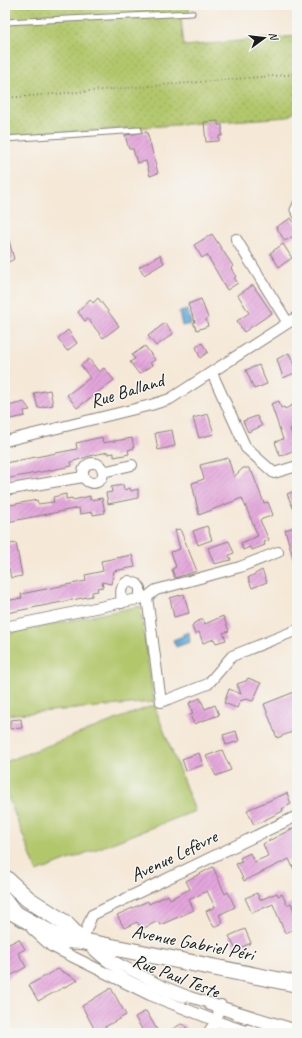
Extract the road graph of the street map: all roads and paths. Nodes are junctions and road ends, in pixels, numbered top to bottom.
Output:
1 (192, 13) dead end
2 (5, 22) edge
3 (297, 74) edge
4 (5, 98) edge
5 (139, 130) dead end
6 (5, 139) edge
7 (297, 201) edge
8 (297, 218) edge
9 (236, 238) dead end
10 (293, 320) edge
11 (212, 373) junction
12 (5, 441) edge
13 (132, 465) dead end
14 (297, 466) edge
15 (103, 472) junction
16 (83, 476) junction
17 (5, 490) edge
18 (278, 552) dead end
19 (144, 598) junction
20 (122, 603) junction
21 (5, 627) edge
22 (297, 630) edge
23 (297, 816) edge
24 (5, 878) edge
25 (8, 911) edge
26 (82, 941) junction
27 (297, 984) edge
28 (219, 1013) junction
29 (297, 1030) edge
30 (208, 1033) edge
31 (251, 1033) edge
32 (266, 1033) edge
33 (284, 1033) edge

1 - 2 lane
3 - 4 path
5 - 6 lane
7 - 8 lane
9 - 10 street, Rue Balland
10 - 11 street, Rue Balland
11 - 12 street, Rue Balland
11 - 14 street
13 - 15 street
15 - 16 street
15 - 16 street
16 - 17 street
18 - 19 street
19 - 20 street
19 - 20 street
19 - 22 street
20 - 21 street
23 - 26 street, Avenue Lefèvre
24 - 26 main road
25 - 26 main road, Avenue Gabriel Péri
25 - 28 street, Rue Paul Teste
26 - 27 main road, Avenue Gabriel Péri
26 - 28 street, Rue Paul Teste
28 - 29 street, Rue Paul Teste
28 - 30 street
28 - 31 street, Rue Paul Teste
28 - 32 lane, Rue Paul Teste
28 - 33 lane, Rue Paul Teste

